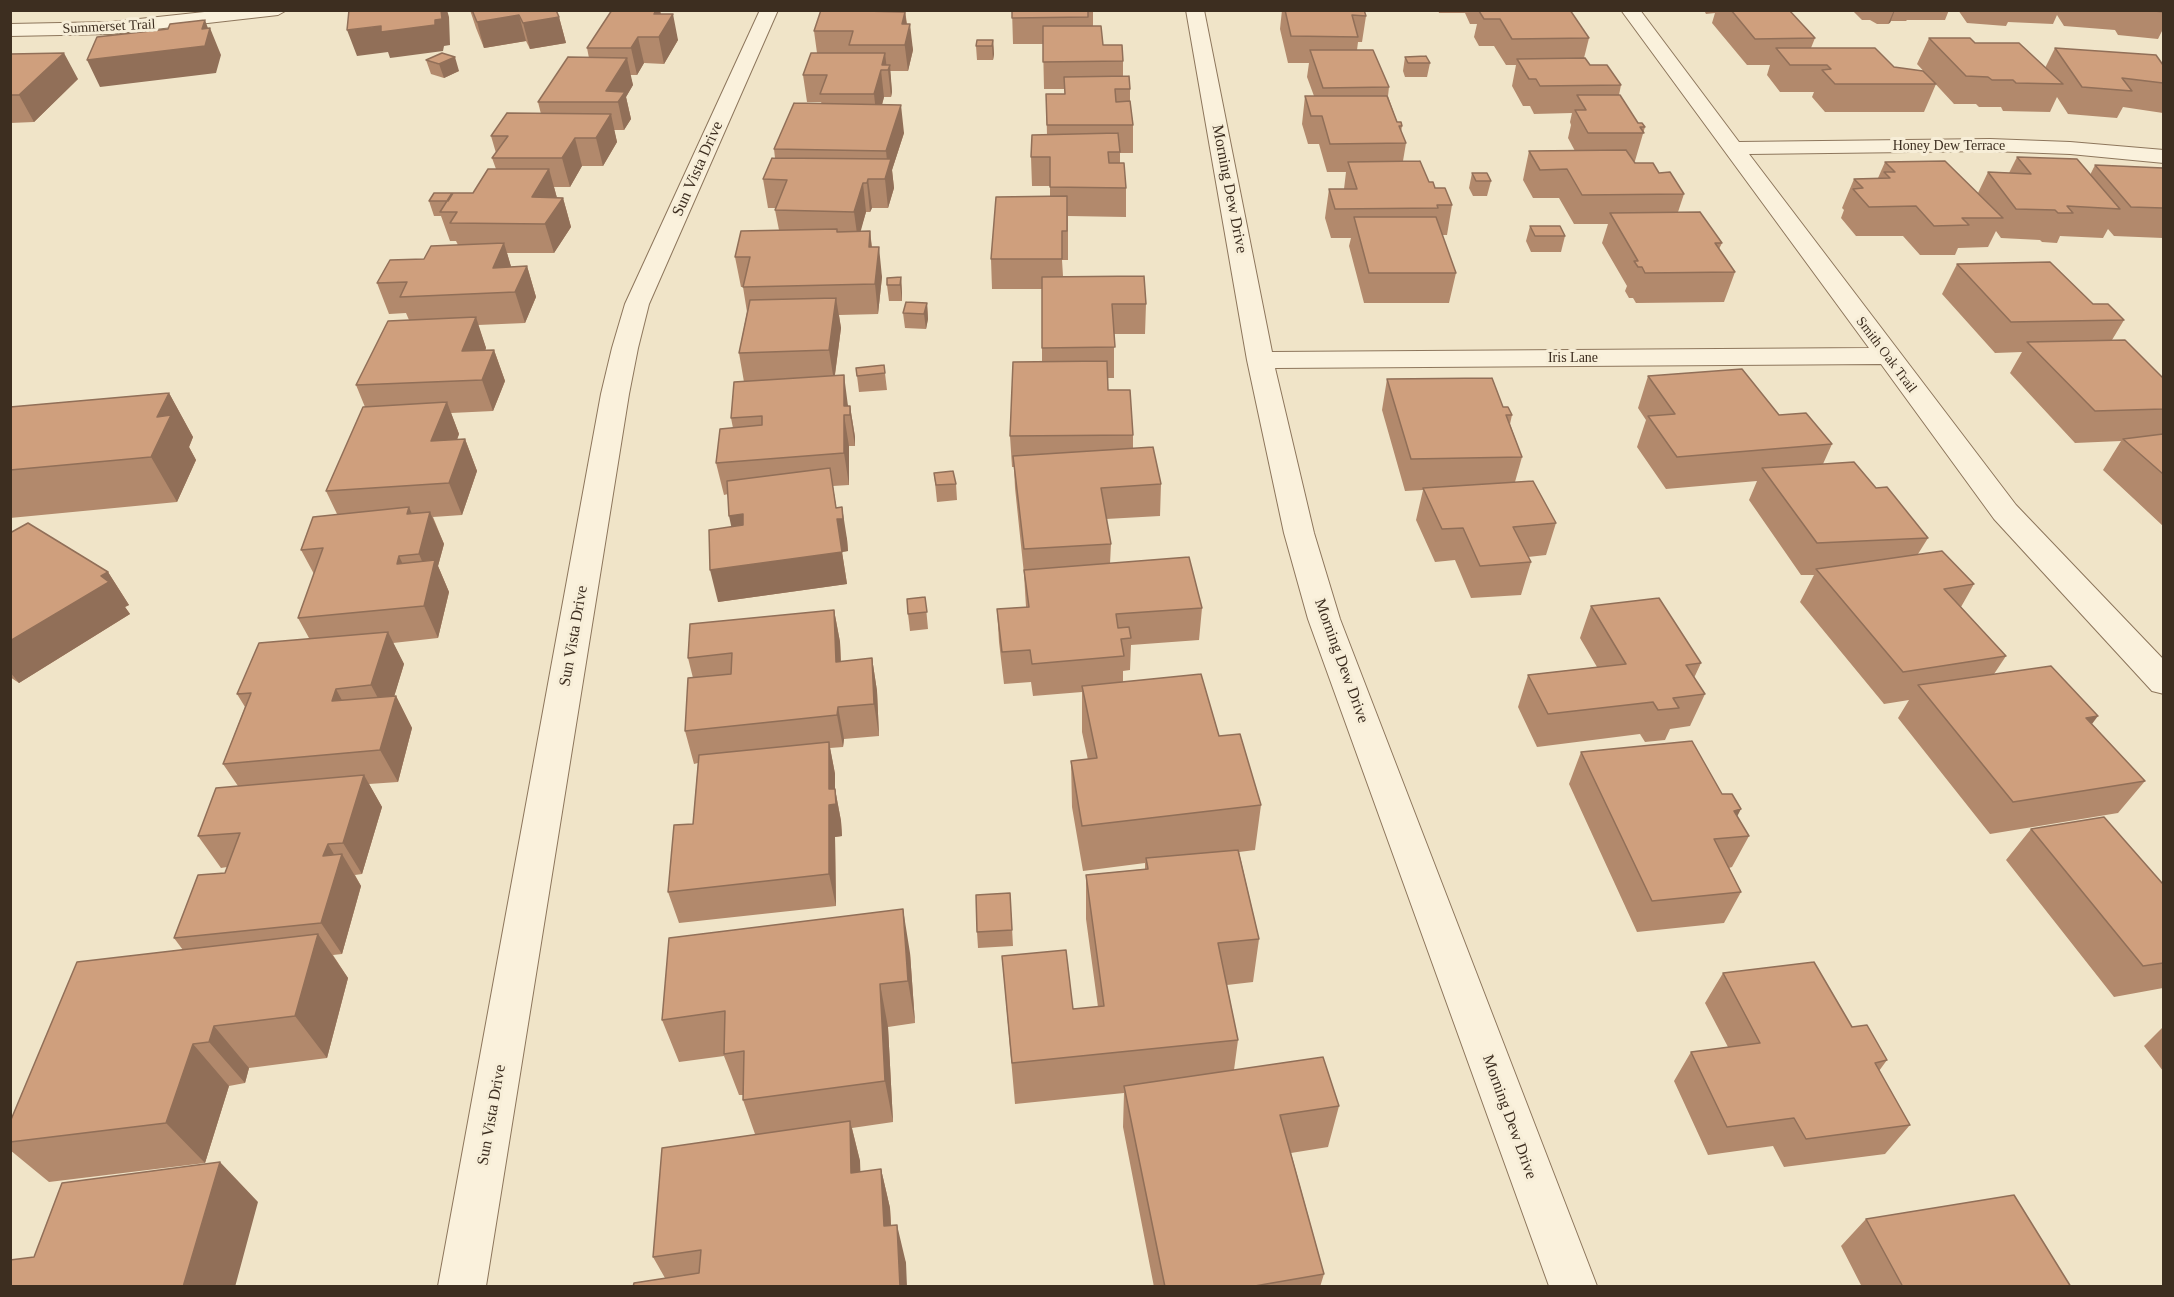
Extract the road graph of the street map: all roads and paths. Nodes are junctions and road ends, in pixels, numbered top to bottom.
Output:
1 (278, 10) edge
2 (769, 10) edge
3 (1195, 10) edge
4 (1630, 10) edge
5 (10, 30) edge
6 (1734, 148) junction
7 (2163, 157) edge
8 (1886, 356) junction
9 (1260, 360) junction
10 (2163, 682) edge
11 (462, 1287) edge
12 (1573, 1287) edge

1 - 5 street, Summerset Trail
2 - 11 street, Sun Vista Drive
3 - 9 street, Morning Dew Drive
4 - 6 street, Smith Oak Trail
6 - 7 street, Honey Dew Terrace
6 - 8 street, Smith Oak Trail
8 - 9 street, Iris Lane
8 - 10 street, Smith Oak Trail
9 - 12 street, Morning Dew Drive

